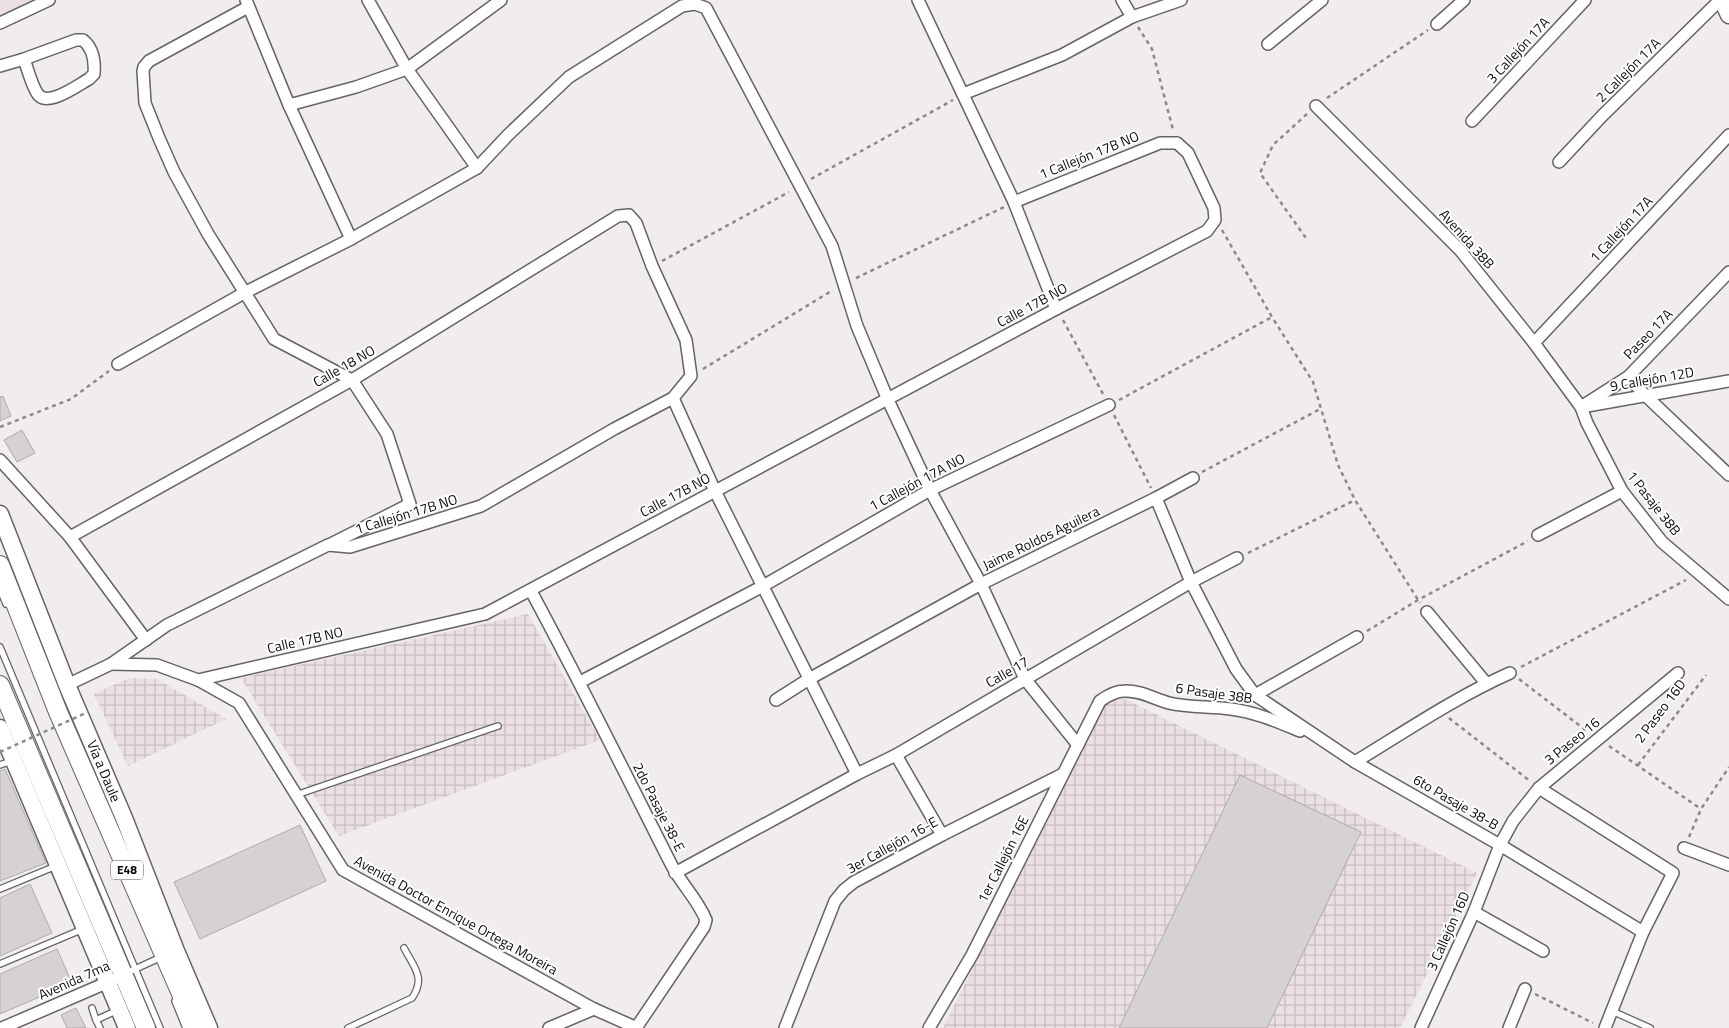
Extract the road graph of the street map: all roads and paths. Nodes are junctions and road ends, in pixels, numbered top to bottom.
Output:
1 (49, 0) edge
2 (501, 0) edge
3 (1122, 0) edge
4 (1181, 0) edge
5 (1322, 0) edge
6 (1464, 0) edge
7 (1585, 0) edge
8 (1721, 0) edge
9 (372, 2) edge
10 (924, 2) edge
11 (247, 4) edge
12 (1729, 15) edge
13 (1132, 17) junction
14 (0, 23) edge
15 (1437, 24) dead end
16 (1268, 44) dead end
17 (24, 59) junction
18 (0, 66) edge
19 (407, 69) junction
20 (963, 94) junction
21 (289, 105) junction
22 (1316, 106) dead end
23 (1472, 121) dead end
24 (1729, 135) edge
25 (1177, 143) junction
26 (1559, 162) dead end
27 (478, 168) junction
28 (1014, 202) junction
29 (629, 215) joint
30 (1215, 220) junction
31 (351, 239) junction
32 (1729, 272) edge
33 (244, 293) junction
34 (1056, 309) junction
35 (1272, 317) junction
36 (1534, 343) junction
37 (118, 364) joint
38 (1628, 377) junction
39 (352, 380) junction
40 (1729, 381) edge
41 (1645, 396) junction
42 (673, 398) junction
43 (888, 400) junction
44 (1109, 405) joint
45 (1581, 407) junction
46 (1322, 408) junction
47 (0, 427) edge
48 (0, 460) edge
49 (1729, 475) edge
50 (1193, 478) joint
51 (930, 490) junction
52 (1622, 490) junction
53 (715, 491) junction
54 (1156, 498) junction
55 (1354, 500) junction
56 (0, 514) edge
57 (1538, 535) joint
58 (70, 537) junction
59 (328, 545) junction
60 (1237, 558) joint
61 (1698, 573) junction
62 (1, 577) edge
63 (1191, 582) junction
64 (981, 584) junction
65 (763, 586) junction
66 (531, 591) junction
67 (1418, 600) junction
68 (1729, 600) edge
69 (8, 608) dead end
70 (1427, 612) joint
71 (1357, 637) joint
72 (146, 640) junction
73 (0, 647) edge
74 (111, 664) junction
75 (35, 672) dead end
76 (1510, 673) junction
77 (1678, 673) dead end
78 (1706, 675) dead end
79 (809, 679) junction
80 (1025, 679) junction
81 (198, 680) junction
82 (580, 682) junction
83 (1486, 684) junction
84 (0, 685) edge
85 (67, 685) junction
86 (1255, 695) junction
87 (776, 700) dead end
88 (1100, 701) joint
89 (1439, 710) junction
90 (88, 712) dead end
91 (498, 726) dead end
92 (0, 728) edge
93 (1323, 740) junction
94 (1598, 740) junction
95 (1078, 745) junction
96 (896, 755) junction
97 (5, 759) edge
98 (1355, 762) junction
99 (1638, 765) junction
100 (1729, 767) edge
101 (857, 774) junction
102 (1063, 774) junction
103 (1539, 788) junction
104 (85, 791) dead end
105 (296, 795) junction
106 (942, 835) junction
107 (1500, 845) junction
108 (1684, 848) dead end
109 (58, 865) junction
110 (1729, 865) edge
111 (675, 873) junction
112 (0, 889) edge
113 (1474, 912) junction
114 (85, 929) junction
115 (1643, 932) junction
116 (404, 948) dead end
117 (153, 950) dead end
118 (1543, 951) dead end
119 (156, 959) junction
120 (0, 964) edge
121 (160, 967) dead end
122 (122, 976) junction
123 (1525, 989) joint
124 (171, 993) dead end
125 (92, 1008) dead end
126 (120, 1009) junction
127 (594, 1009) junction
128 (1612, 1011) junction
129 (96, 1020) junction
130 (1600, 1026) edge
131 (2, 1028) edge
132 (100, 1028) edge
133 (128, 1028) edge
134 (146, 1028) edge
135 (160, 1028) edge
136 (186, 1028) edge
137 (196, 1028) edge
138 (209, 1028) edge
139 (348, 1028) edge
140 (549, 1028) edge
141 (637, 1028) edge
142 (785, 1028) edge
143 (929, 1028) edge
144 (1421, 1028) edge
145 (1509, 1028) edge
146 (1650, 1028) edge

1 - 14 street
2 - 19 street
3 - 13 street
4 - 13 street
5 - 16 street
6 - 15 street
7 - 23 street, 3 Callejón 17A
8 - 12 main road
8 - 26 street, 2 Callejón 17A
9 - 19 street
10 - 20 street
11 - 21 street
11 - 33 street
13 - 20 street
13 - 25 path
17 - 17 street
17 - 18 street
19 - 21 street
19 - 27 street
20 - 28 street
21 - 31 street
22 - 36 street, Avenida 38B
24 - 36 street, 1 Callejón 17A
25 - 28 street, 1 Callejón 17B NO
25 - 30 street
27 - 31 street
27 - 43 street
28 - 34 street
29 - 39 street, Calle 18 NO
29 - 42 street, 1 Callejón 17B NO
30 - 34 street, Calle 17B NO
30 - 35 path
31 - 33 street
32 - 38 street, Paseo 17A
33 - 37 street
33 - 39 street
34 - 43 street, Calle 17B NO
35 - 44 path
35 - 46 path
36 - 45 street, Avenida 38B
37 - 47 path
38 - 41 street
38 - 45 street, Paseo 17A
39 - 58 street, Calle 18 NO
39 - 59 street
40 - 41 street, 9 Callejón 12D
41 - 45 street, 9 Callejón 12D
41 - 49 street
42 - 53 street
42 - 59 street, 1 Callejón 17B NO
43 - 51 street
43 - 53 street, Calle 17B NO
44 - 51 street, 1 Callejón 17A NO
45 - 52 street, 1 Pasaje 38B
46 - 50 path
46 - 55 path
48 - 58 street
50 - 54 street, Jaime Roldos Aguilera
51 - 64 street
51 - 65 street, 1 Callejón 17A NO
52 - 57 street
52 - 61 street, 1 Pasaje 38B
53 - 65 street
53 - 66 street, Calle 17B NO
54 - 63 street
54 - 64 street, Jaime Roldos Aguilera
55 - 60 path
55 - 67 path
56 - 85 main road, Vía a Daule / E48
57 - 67 path
58 - 72 street
59 - 72 street, 1 Callejón 17B NO
60 - 63 street, Calle 17
61 - 68 street, 1 Pasaje 38B
61 - 76 path
62 - 69 lane, Vía a Daule
62 - 137 main road, Vía a Daule / E48
63 - 80 street, Calle 17
63 - 86 street
64 - 79 street, Jaime Roldos Aguilera
64 - 80 street
65 - 79 street
65 - 82 street, 1 Callejón 17A NO
66 - 81 street, Calle 17B NO
66 - 82 street, 2do Pasaje 38-E
67 - 70 path
67 - 71 path
70 - 83 street
71 - 86 street
72 - 74 street, 1 Callejón 17B NO
73 - 122 lane
74 - 81 street
74 - 85 street, 1 Callejón 17B NO
75 - 104 lane, Vía a Daule
76 - 83 street
76 - 94 path
77 - 94 street, 3 Paseo 16
78 - 99 path, 2 Paseo 16D
79 - 87 street, Jaime Roldos Aguilera
79 - 101 street
80 - 95 street
80 - 96 street, Calle 17
81 - 105 street, Avenida Doctor Enrique Ortega Moreira
82 - 111 street, 2do Pasaje 38-E
83 - 89 street
84 - 122 main road
85 - 138 main road, Vía a Daule / E48
86 - 93 street, 6to Pasaje 38-B
88 - 93 street, 6 Pasaje 38B
88 - 95 street, 1er Callejón 16E
89 - 98 street
89 - 103 path
90 - 97 path, bridge
91 - 105 lane
92 - 97 main road
93 - 98 street, 6to Pasaje 38-B
94 - 99 path
94 - 103 street, 3 Paseo 16
95 - 102 street, 1er Callejón 16E
96 - 101 street, Calle 17
96 - 106 street
97 - 109 main road
98 - 107 street, 6to Pasaje 38-B
99 - 100 path
101 - 111 street, Calle 17
102 - 106 street, 3er Callejón 16-E
102 - 143 street, 1er Callejón 16E
103 - 107 street, 3 Paseo 16
103 - 115 street
105 - 127 street, Avenida Doctor Enrique Ortega Moreira
106 - 142 street, 3er Callejón 16-E
107 - 113 street, 3 Callejón 16D
107 - 115 street, 6to Pasaje 38-B
108 - 110 street
109 - 112 lane
109 - 114 main road
111 - 141 street, 2do Pasaje 38-E
113 - 118 street
113 - 144 street, 3 Callejón 16D
114 - 120 lane
114 - 122 main road
115 - 128 street
116 - 139 lane
117 - 119 lane
119 - 121 lane
119 - 122 lane, Avenida 7ma
122 - 126 main road
122 - 131 street, Avenida 7ma
122 - 134 main road
122 - 135 lane
123 - 130 path
123 - 145 street
124 - 136 lane
125 - 129 lane
126 - 129 lane
126 - 133 main road
127 - 140 street
127 - 141 street, Avenida Doctor Enrique Ortega Moreira
128 - 130 street
128 - 146 lane
129 - 132 lane

